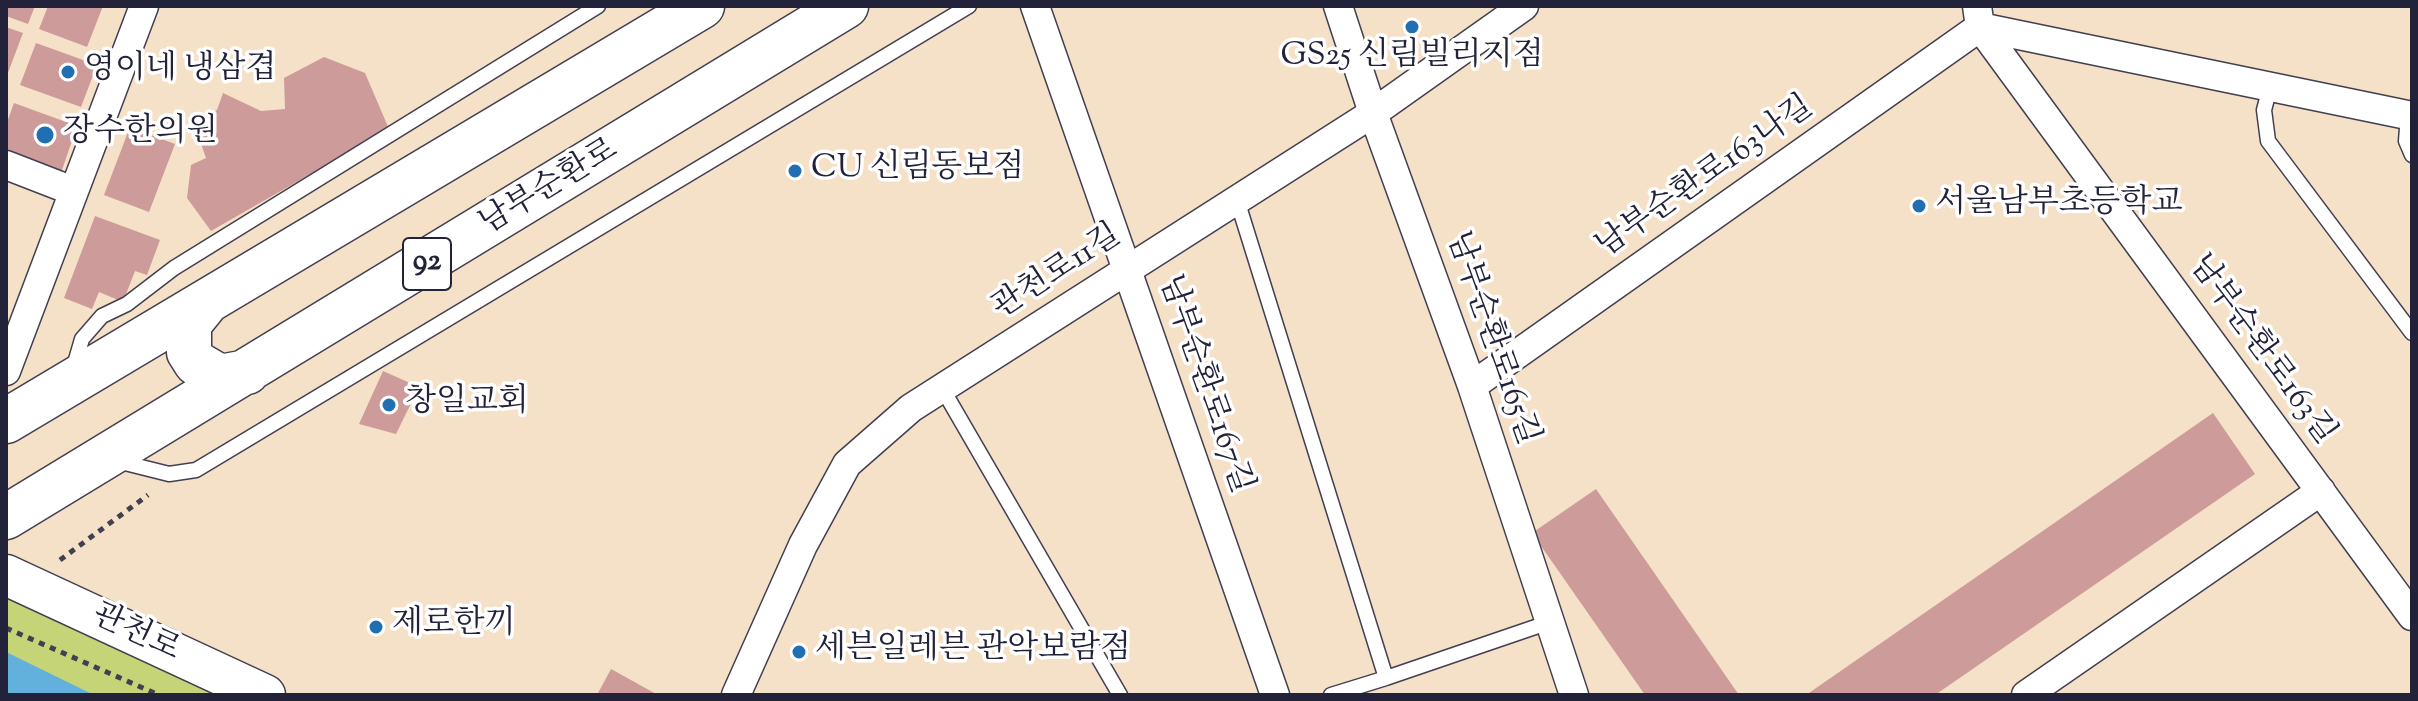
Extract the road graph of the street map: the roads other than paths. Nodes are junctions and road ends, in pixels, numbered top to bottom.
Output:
1 (144, 6) edge
2 (598, 6) edge
3 (702, 6) edge
4 (846, 6) edge
5 (969, 6) edge
6 (1035, 6) edge
7 (1338, 6) edge
8 (1524, 6) edge
9 (1978, 17) edge
10 (2270, 87) junction
11 (1373, 113) junction
12 (2410, 116) edge
13 (2412, 155) edge
14 (6, 165) edge
15 (73, 191) junction
16 (1237, 200) junction
17 (1128, 270) junction
18 (206, 303) junction
19 (2412, 333) edge
20 (6, 371) edge
21 (247, 372) junction
22 (74, 381) junction
23 (1472, 386) junction
24 (942, 388) junction
25 (8, 416) edge
26 (105, 457) junction
27 (2321, 491) junction
28 (6, 517) edge
29 (6, 575) edge
30 (2412, 616) edge
31 (1550, 622) junction
32 (1386, 678) junction
33 (265, 695) edge
34 (736, 695) edge
35 (1120, 695) edge
36 (1275, 695) edge
37 (1331, 695) edge
38 (1574, 695) edge
39 (2026, 695) edge

1 - 15 street
2 - 22 lane
3 - 18 main road, 92
4 - 21 main road, 남부순환로 / 92
5 - 26 lane
6 - 17 street, 남부순환로167길
7 - 11 street, 남부순환로165길
8 - 11 street, 관천로11길
9 - 10 street
9 - 23 street, 남부순환로163나길
9 - 27 street, 남부순환로163길
10 - 12 street
10 - 19 lane
11 - 16 street, 관천로11길
11 - 23 street, 남부순환로165길
12 - 13 lane
14 - 15 street
15 - 20 street
16 - 17 street, 관천로11길
16 - 32 lane
17 - 24 street, 관천로11길
17 - 36 street, 남부순환로167길
18 - 21 main road
18 - 22 main road, 92
21 - 26 main road, 남부순환로 / 92
22 - 25 main road, 92
23 - 31 street, 남부순환로165길
24 - 34 street, 관천로11길
24 - 35 lane
26 - 28 main road, 남부순환로 / 92
27 - 30 street, 남부순환로163길
27 - 39 street
29 - 33 main road, 관천로
31 - 32 lane
31 - 38 street, 남부순환로165길
32 - 37 lane

